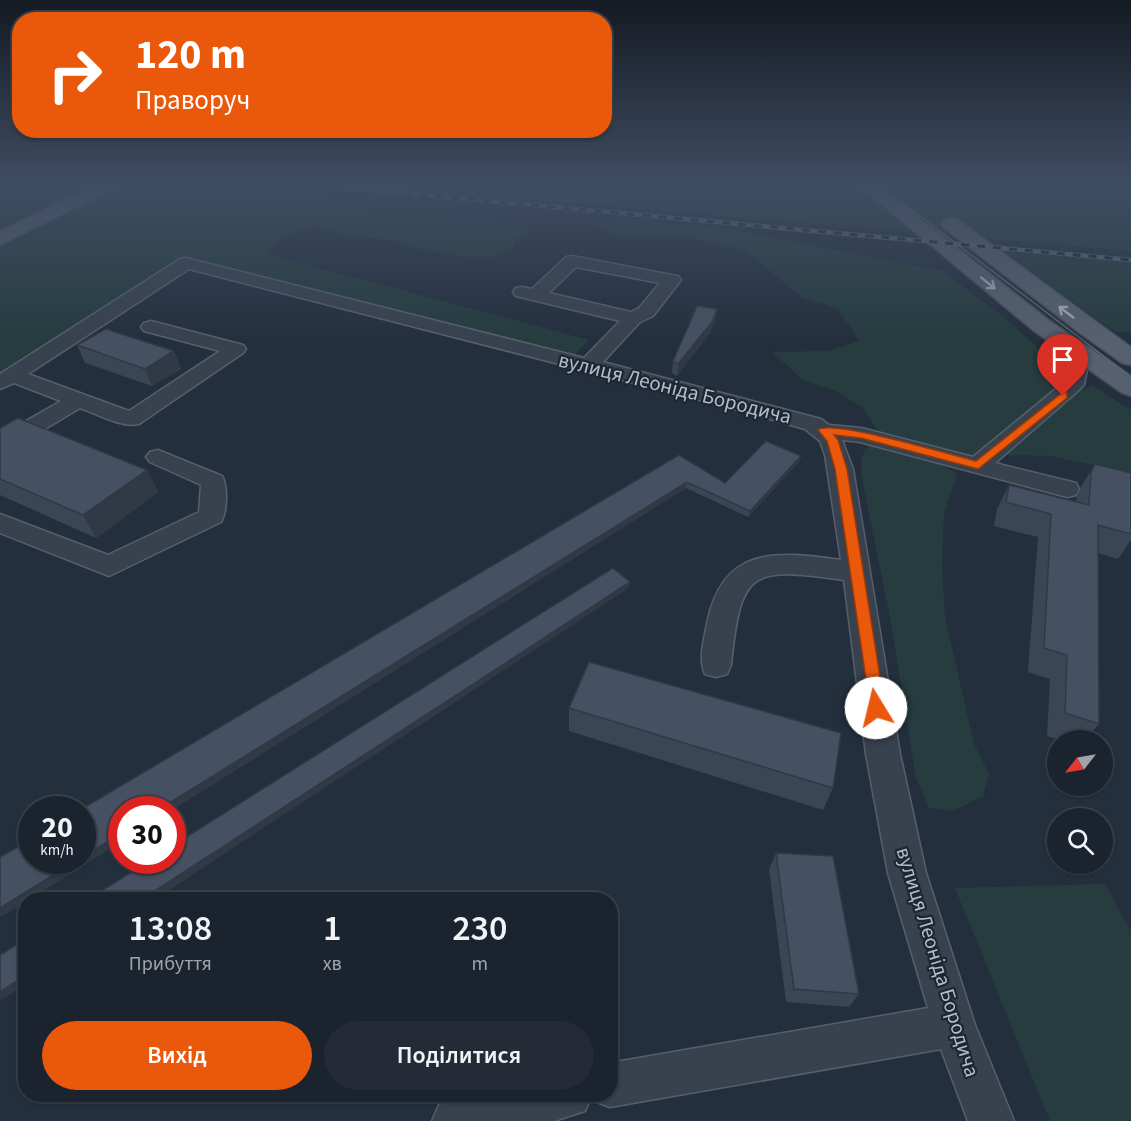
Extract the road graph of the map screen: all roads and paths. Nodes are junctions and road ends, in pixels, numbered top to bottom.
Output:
1 (929, 235) edge
2 (965, 235) edge
3 (633, 318) junction
4 (151, 327) dead end
5 (1080, 354) junction
6 (1131, 358) edge
7 (588, 366) junction
8 (6, 379) edge
9 (1131, 388) edge
10 (79, 399) junction
11 (824, 430) junction
12 (0, 446) edge
13 (158, 457) dead end
14 (978, 465) junction
15 (1067, 489) dead end
16 (0, 523) edge
17 (856, 572) junction
18 (716, 665) dead end
19 (954, 1025) junction
20 (618, 1085) edge
21 (539, 1102) edge
22 (456, 1121) edge
23 (991, 1121) edge

1 -> 5 main road
6 -> 2 main road
3 - 3 street
3 - 7 street
4 - 10 street
5 - 9 main road
5 - 14 street
7 - 8 street, вулиця Леоніда Бородича
7 - 11 street, вулиця Леоніда Бородича
8 - 10 street
10 - 12 street
11 - 14 street
11 - 17 street, вулиця Леоніда Бородича
13 - 16 street
14 - 15 street
17 - 18 street
17 - 19 street, вулиця Леоніда Бородича
19 - 20 street
19 - 23 street, вулиця Леоніда Бородича
21 - 22 street

